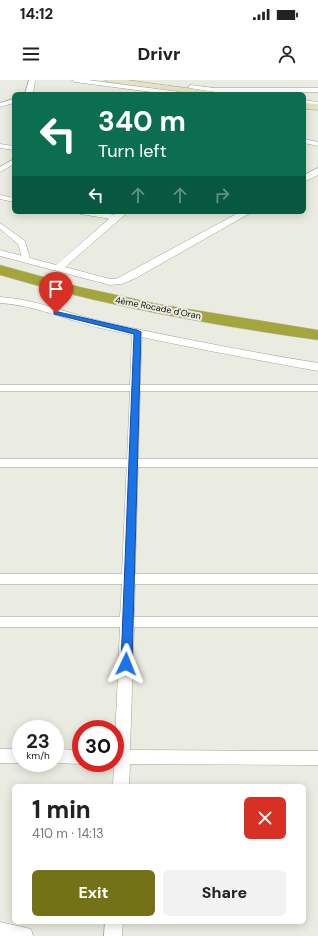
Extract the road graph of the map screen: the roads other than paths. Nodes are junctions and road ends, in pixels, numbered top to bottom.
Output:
1 (32, 80) edge
2 (75, 80) edge
3 (109, 80) edge
4 (200, 80) edge
5 (122, 86) junction
6 (116, 90) dead end
7 (294, 90) edge
8 (318, 90) edge
9 (185, 91) edge
10 (29, 92) edge
11 (215, 92) edge
12 (12, 102) edge
13 (306, 103) edge
14 (318, 103) edge
15 (306, 104) edge
16 (0, 105) edge
17 (318, 108) edge
18 (306, 111) edge
19 (318, 112) edge
20 (306, 141) edge
21 (318, 144) edge
22 (0, 146) edge
23 (12, 148) edge
24 (12, 162) edge
25 (0, 170) edge
26 (318, 171) edge
27 (306, 178) edge
28 (0, 197) edge
29 (12, 200) edge
30 (107, 214) edge
31 (240, 214) edge
32 (120, 215) edge
33 (0, 225) edge
34 (0, 253) edge
35 (26, 259) junction
36 (0, 264) edge
37 (58, 268) junction
38 (0, 270) edge
39 (80, 275) junction
40 (0, 285) edge
41 (0, 295) edge
42 (0, 300) edge
43 (18, 301) junction
44 (137, 332) junction
45 (318, 334) edge
46 (318, 350) edge
47 (318, 367) edge
48 (136, 387) junction
49 (0, 388) edge
50 (318, 388) edge
51 (0, 463) edge
52 (318, 463) edge
53 (133, 466) junction
54 (0, 470) edge
55 (318, 470) edge
56 (0, 579) edge
57 (318, 579) edge
58 (129, 580) junction
59 (0, 622) edge
60 (128, 622) junction
61 (318, 622) edge
62 (121, 720) edge
63 (0, 756) edge
64 (12, 756) edge
65 (124, 757) edge
66 (318, 758) edge
67 (120, 772) edge
68 (121, 784) edge
69 (114, 924) edge
70 (0, 931) edge
71 (24, 936) edge
72 (113, 936) edge

1 - 10 street
2 - 5 street
3 - 9 main road
4 - 9 street
5 - 6 street
5 - 9 street
7 - 8 street
7 - 11 street
9 - 11 main road
12 - 16 street
13 - 14 street
15 - 17 main road
18 - 19 street
20 - 21 street
22 - 23 street
24 - 25 street
26 - 27 street
28 - 29 street
30 - 32 street
31 - 39 street
32 - 37 street
33 - 35 street
34 - 35 street
35 - 37 street
36 - 37 highway
37 - 39 street
38 - 45 highway, 4ème Rocade d'Oran
39 - 45 highway
40 - 46 highway, 4ème Rocade d'Oran
41 - 43 street
42 - 43 street
43 - 44 street
44 - 47 street
44 - 48 street
48 - 49 street
48 - 50 street
48 - 53 street
51 - 53 street
52 - 53 street
53 - 54 street
53 - 55 street
53 - 58 street
56 - 58 street
57 - 58 street
58 - 60 street
59 - 60 street
60 - 61 street
60 - 62 street
63 - 64 street
65 - 66 street
67 - 68 street
69 - 72 street
70 - 71 street

